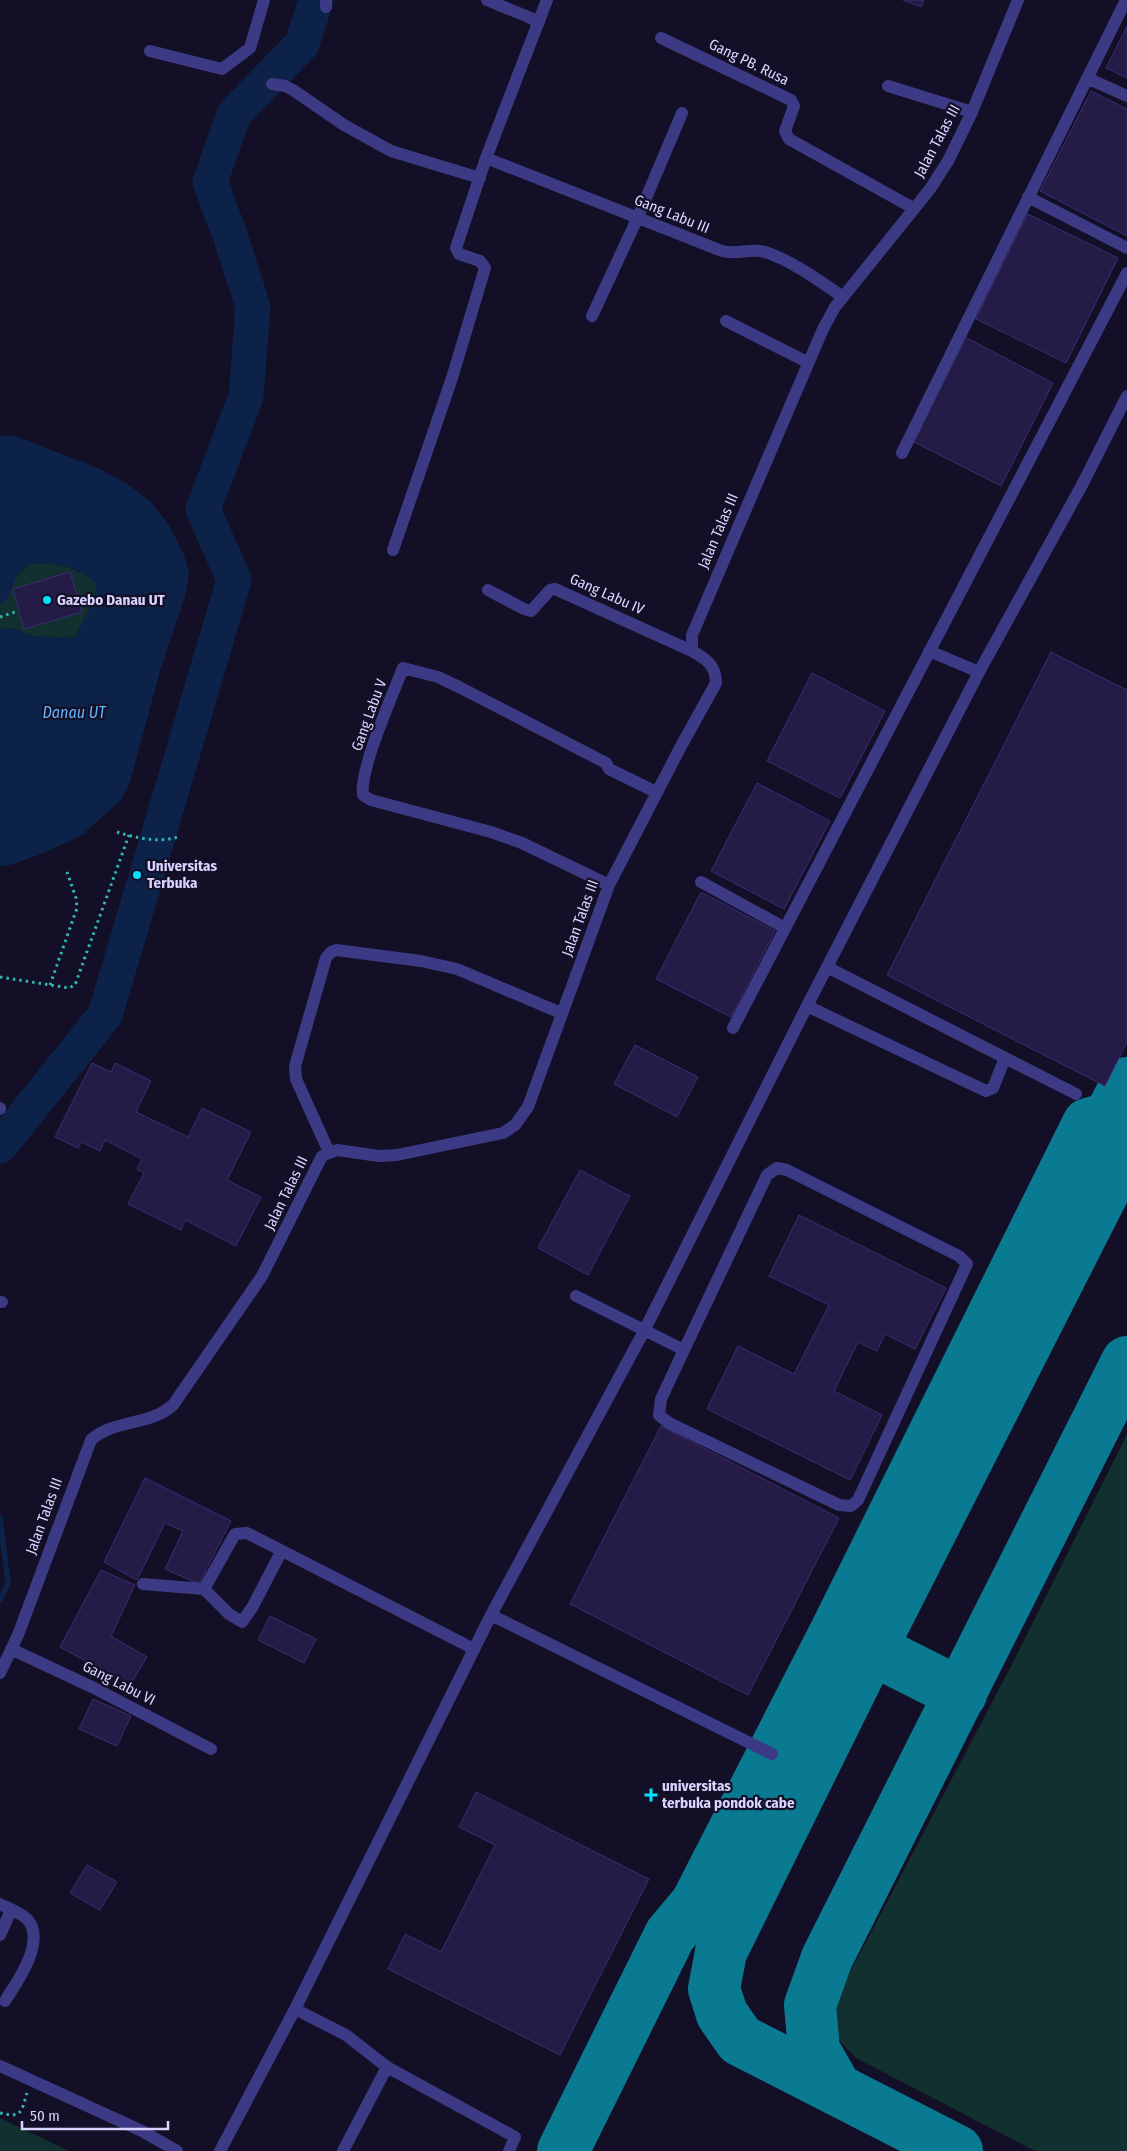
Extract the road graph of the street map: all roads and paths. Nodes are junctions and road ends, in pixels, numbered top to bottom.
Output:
1 (264, 0) edge
2 (487, 0) edge
3 (547, 0) edge
4 (1018, 0) edge
5 (1126, 0) edge
6 (538, 22) junction
7 (662, 38) dead end
8 (150, 51) dead end
9 (1087, 78) junction
10 (272, 84) dead end
11 (888, 86) dead end
12 (1127, 96) edge
13 (972, 112) junction
14 (682, 113) dead end
15 (486, 158) junction
16 (480, 178) junction
17 (1028, 197) junction
18 (913, 208) junction
19 (638, 217) junction
20 (1127, 248) edge
21 (1127, 273) edge
22 (843, 297) junction
23 (592, 316) dead end
24 (726, 321) dead end
25 (807, 362) junction
26 (1127, 396) edge
27 (902, 453) dead end
28 (394, 550) dead end
29 (488, 590) dead end
30 (18, 611) dead end
31 (0, 617) edge
32 (692, 650) junction
33 (929, 651) junction
34 (978, 672) junction
35 (656, 792) junction
36 (117, 832) dead end
37 (129, 836) junction
38 (178, 837) dead end
39 (67, 872) dead end
40 (702, 882) dead end
41 (609, 885) junction
42 (784, 928) junction
43 (827, 967) junction
44 (0, 977) edge
45 (50, 985) junction
46 (807, 1006) junction
47 (561, 1013) junction
48 (733, 1028) dead end
49 (1005, 1058) junction
50 (1076, 1094) dead end
51 (328, 1152) junction
52 (576, 1296) dead end
53 (644, 1331) junction
54 (684, 1350) junction
55 (281, 1552) junction
56 (144, 1584) dead end
57 (204, 1589) junction
58 (491, 1615) junction
59 (11, 1649) junction
60 (474, 1649) junction
61 (0, 1673) edge
62 (211, 1749) dead end
63 (772, 1754) dead end
64 (0, 1904) edge
65 (11, 1910) junction
66 (0, 1935) edge
67 (5, 2001) dead end
68 (295, 2009) junction
69 (0, 2066) edge
70 (388, 2067) junction
71 (31, 2078) junction
72 (0, 2112) edge
73 (177, 2151) edge
74 (220, 2151) edge
75 (343, 2151) edge
76 (509, 2151) edge

1 - 8 street
2 - 6 street
3 - 6 street
4 - 13 street, Jalan Talas III
5 - 9 street
6 - 15 street
7 - 18 street, Gang PB. Rusa
9 - 12 street
9 - 17 street
10 - 16 street
11 - 13 street
13 - 18 street, Jalan Talas III
14 - 19 street
15 - 16 street
15 - 19 street, Gang Labu III
16 - 28 street
17 - 20 street
17 - 27 street
18 - 22 street, Jalan Talas III
19 - 22 street, Gang Labu III
19 - 23 street
21 - 33 street
22 - 25 street, Jalan Talas III
24 - 25 street
25 - 32 street, Jalan Talas III
26 - 34 street
29 - 32 street, Gang Labu IV
30 - 31 path
32 - 35 street, Jalan Talas III
33 - 34 street
33 - 42 street
34 - 43 street
35 - 41 street, Jalan Talas III
35 - 41 street, Gang Labu V
36 - 37 path
37 - 38 path
37 - 45 path
39 - 45 path
40 - 42 street
41 - 47 street, Jalan Talas III
42 - 48 street
43 - 46 street
43 - 49 street
44 - 45 path
46 - 49 street
46 - 53 street
47 - 51 street, Jalan Talas III
47 - 51 street
49 - 50 street
51 - 59 street, Jalan Talas III
52 - 53 street
53 - 54 street
53 - 58 street
54 - 54 street
55 - 57 street
55 - 57 street
55 - 60 street
56 - 57 street
58 - 60 street
58 - 63 street
59 - 61 street, Jalan Talas III
59 - 62 street, Gang Labu VI
60 - 68 street
64 - 65 street
65 - 66 street
65 - 67 street
68 - 70 street
68 - 74 street
69 - 71 street
70 - 75 street
70 - 76 street
71 - 72 path
71 - 73 street

